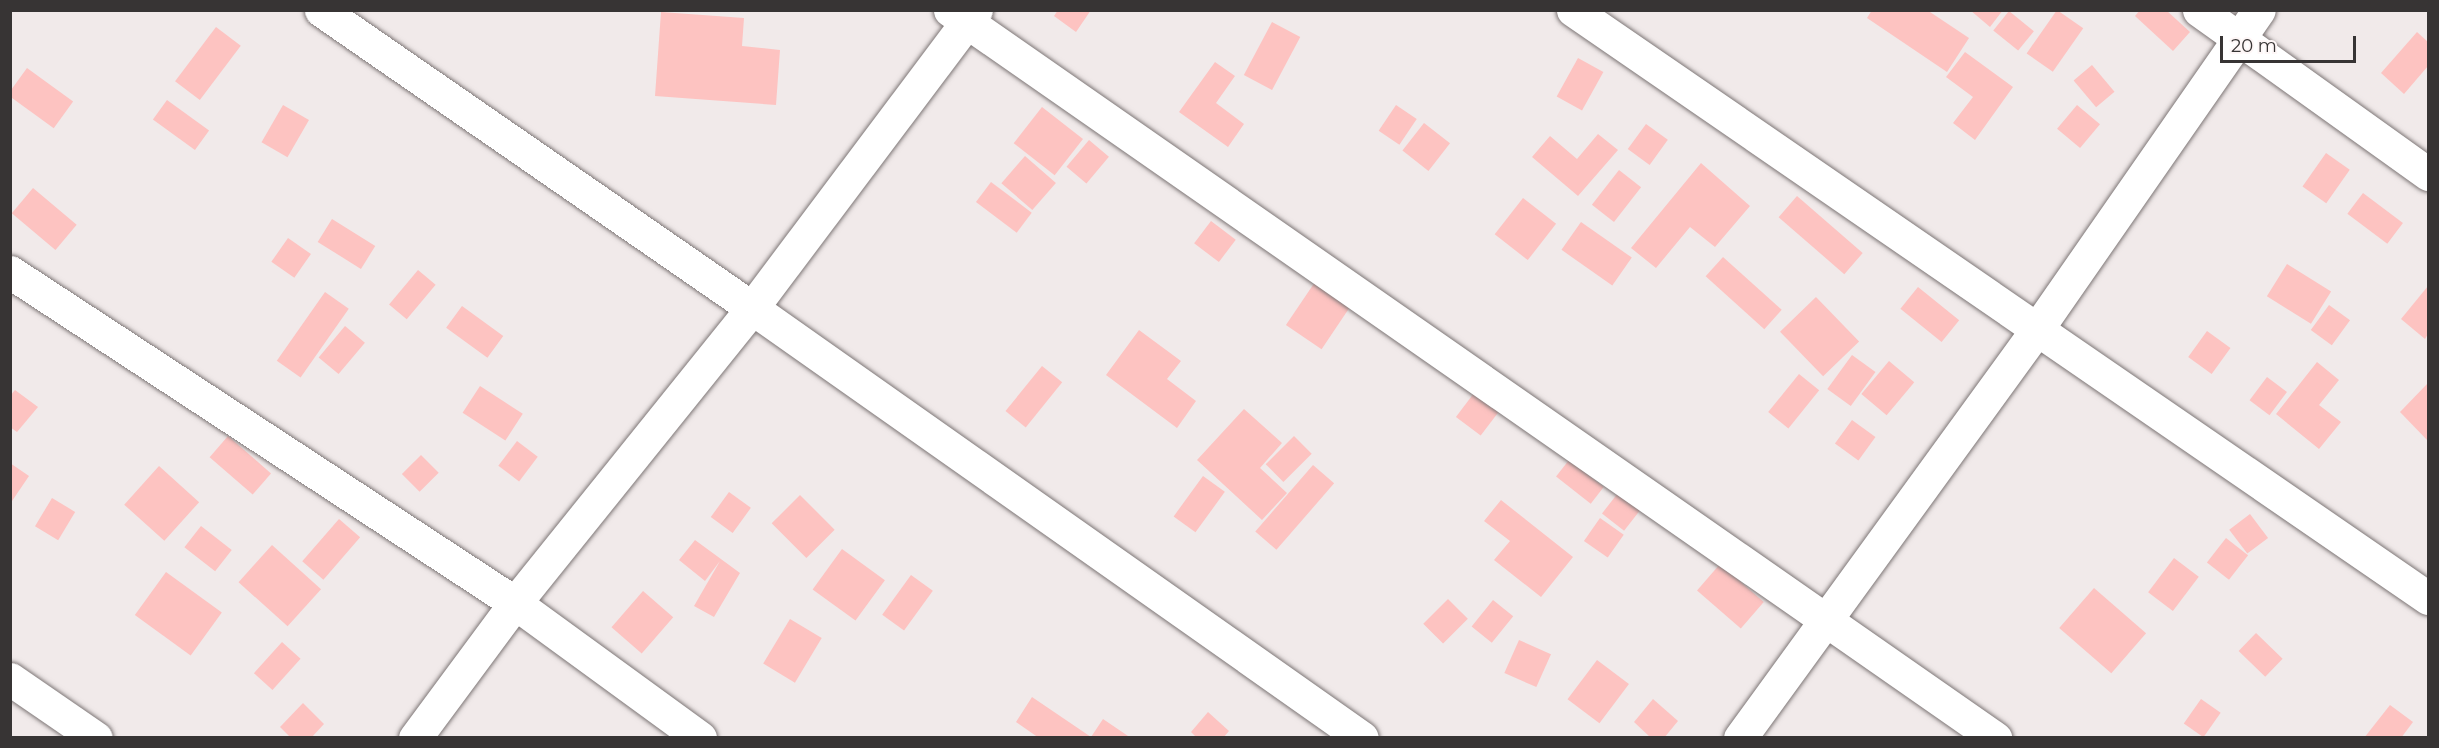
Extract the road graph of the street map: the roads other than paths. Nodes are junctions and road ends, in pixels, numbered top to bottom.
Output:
1 (321, 10) edge
2 (1573, 10) edge
3 (2199, 10) edge
4 (2259, 10) edge
5 (964, 15) edge
6 (2239, 38) junction
7 (2428, 174) edge
8 (10, 272) edge
9 (752, 308) junction
10 (2035, 332) junction
11 (2428, 598) edge
12 (515, 603) junction
13 (1826, 621) junction
14 (10, 679) edge
15 (96, 738) edge
16 (415, 738) edge
17 (700, 738) edge
18 (1362, 738) edge
19 (1740, 738) edge
20 (1995, 738) edge

1 - 9 street
2 - 10 street
3 - 6 street
4 - 6 street
5 - 9 street
5 - 13 street
6 - 7 street
6 - 10 street
8 - 12 street
9 - 12 street
9 - 18 street
10 - 11 street
10 - 13 street
12 - 16 street
12 - 17 street
13 - 19 street
13 - 20 street
14 - 15 street

